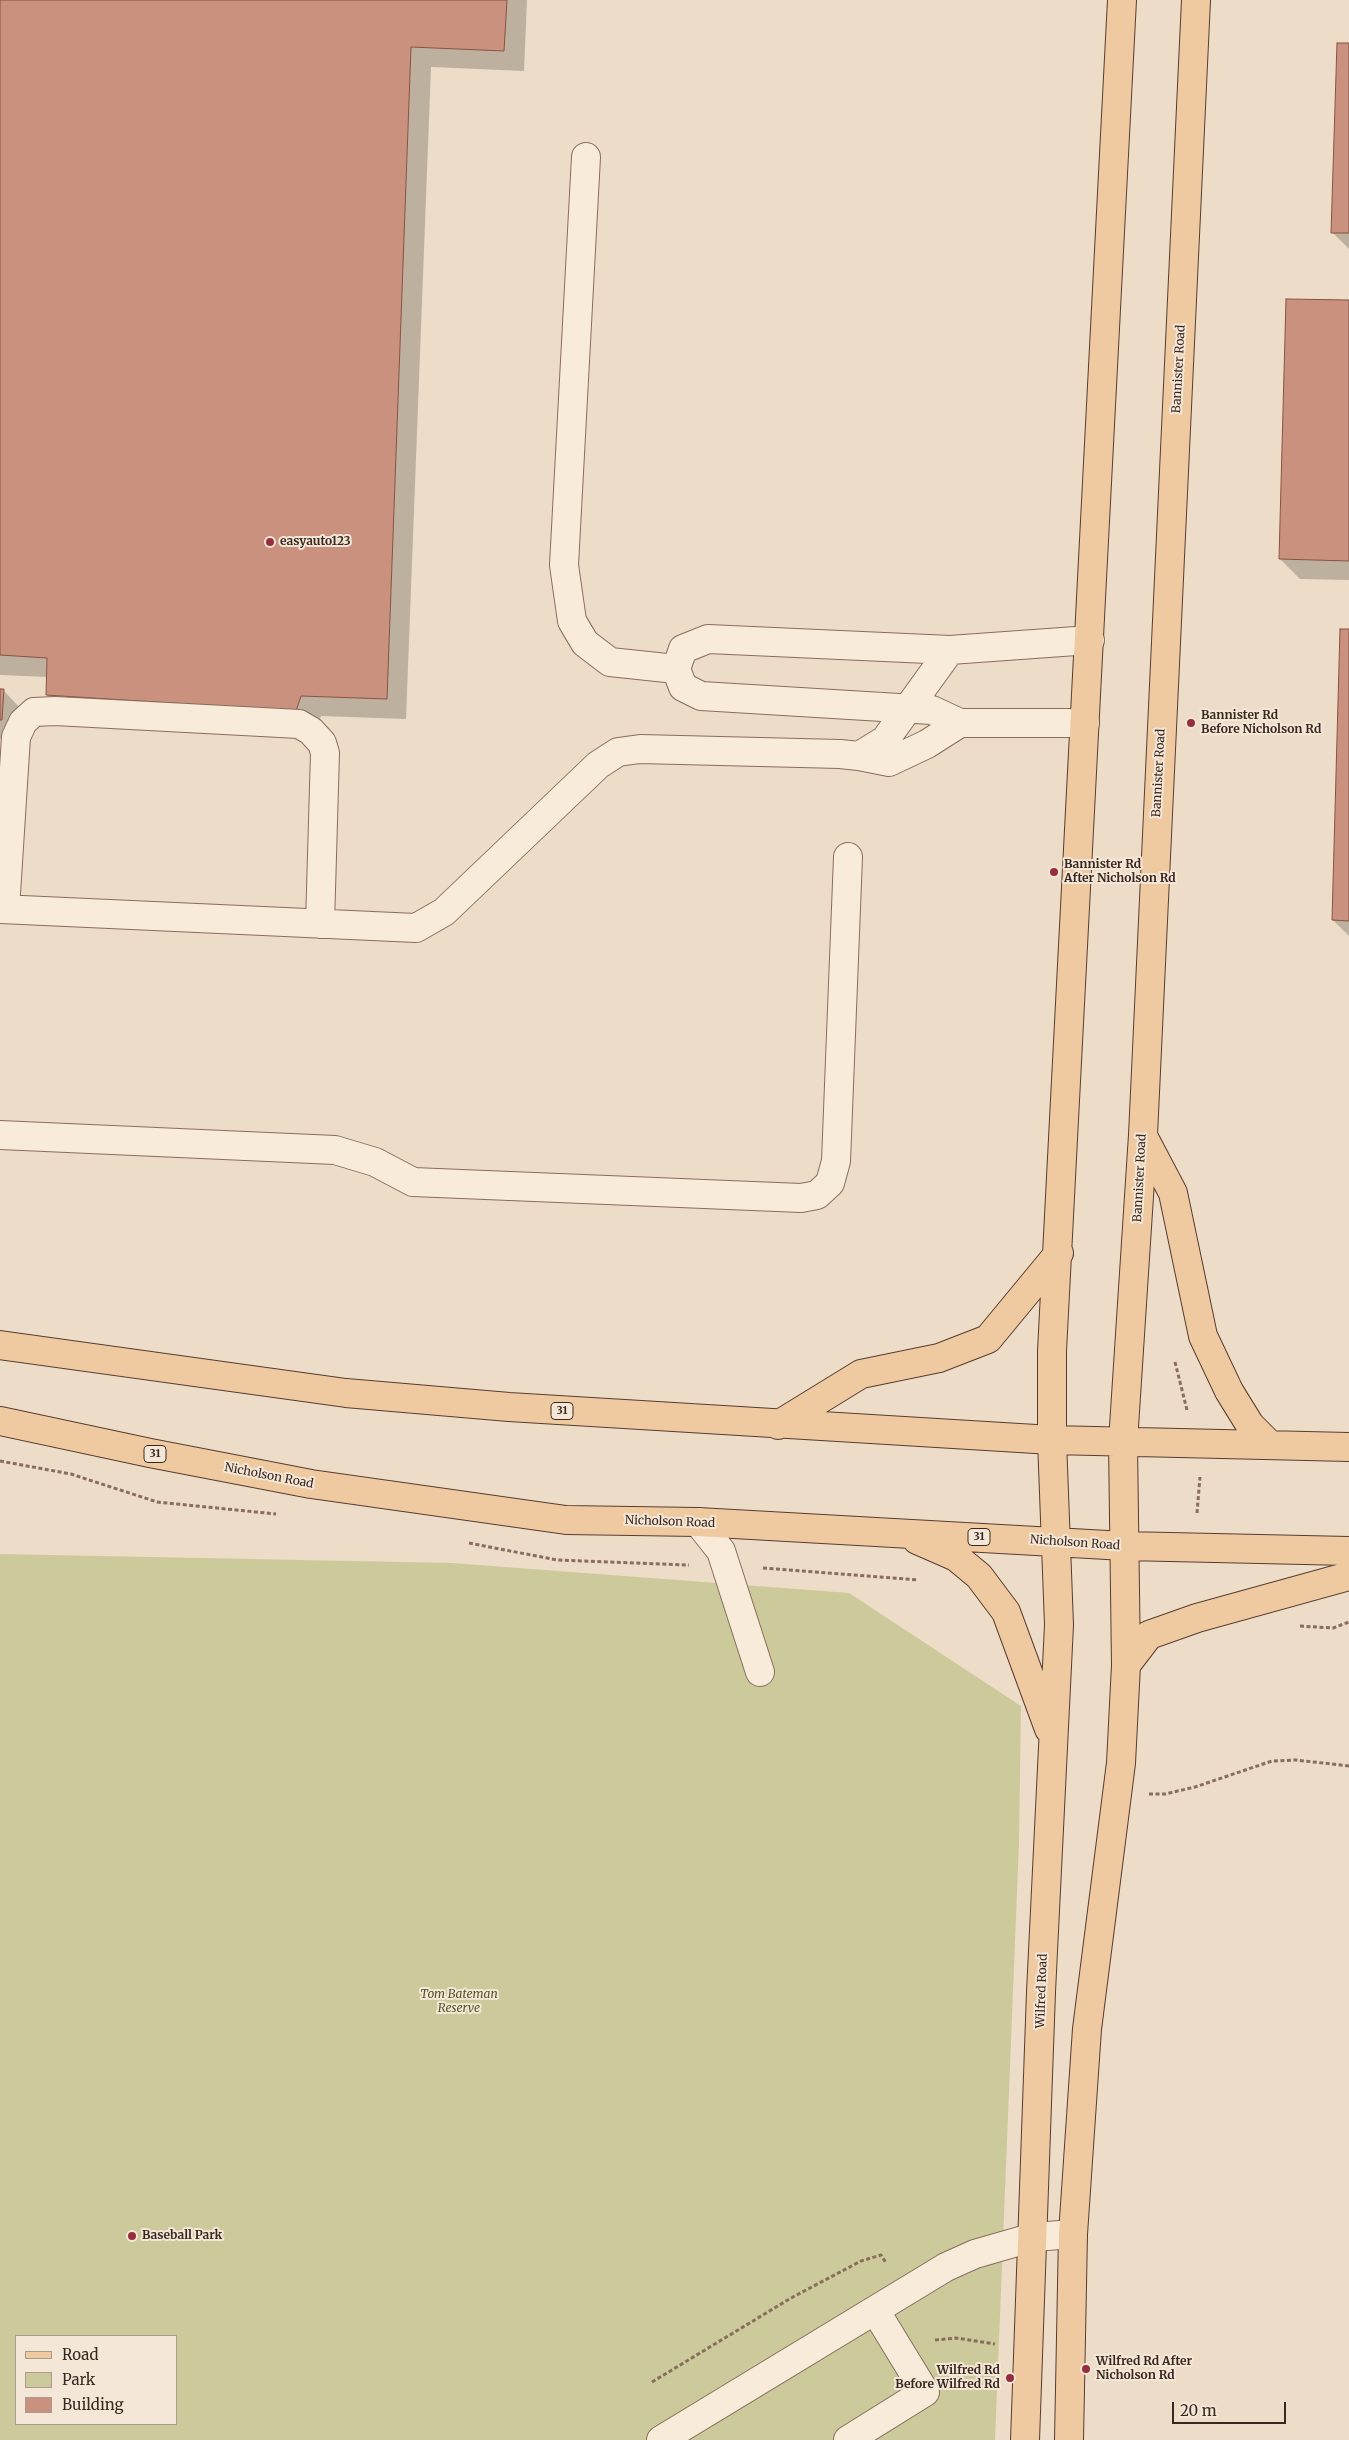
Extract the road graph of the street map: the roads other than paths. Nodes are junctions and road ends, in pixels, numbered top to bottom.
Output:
1 (1122, 0) edge
2 (1196, 0) edge
3 (586, 157) dead end
4 (1090, 640) junction
5 (950, 650) junction
6 (676, 669) junction
7 (907, 710) junction
8 (960, 723) junction
9 (1085, 723) junction
10 (860, 756) junction
11 (848, 857) dead end
12 (3, 909) edge
13 (320, 924) junction
14 (0, 1135) edge
15 (1143, 1135) junction
16 (1059, 1253) junction
17 (0, 1345) edge
18 (0, 1421) edge
19 (778, 1425) junction
20 (1052, 1440) junction
21 (1122, 1442) junction
22 (1269, 1444) junction
23 (1349, 1447) edge
24 (698, 1522) junction
25 (902, 1533) junction
26 (1056, 1542) junction
27 (1125, 1546) junction
28 (1349, 1551) edge
29 (1349, 1576) edge
30 (1126, 1665) junction
31 (760, 1672) dead end
32 (1052, 1738) junction
33 (1073, 2234) junction
34 (1034, 2237) junction
35 (875, 2310) junction
36 (661, 2440) edge
37 (848, 2440) edge
38 (1025, 2440) edge
39 (1069, 2440) edge

1 - 4 main road
2 - 15 main road, Bannister Road
3 - 6 lane
4 - 5 lane
4 - 9 main road
5 - 6 lane
5 - 7 lane
6 - 7 lane
7 - 8 lane
7 - 10 lane
8 - 9 lane
8 - 10 lane
9 - 16 main road
10 - 13 lane
11 - 14 lane
12 - 13 lane
12 - 13 lane
15 - 21 main road, Bannister Road
15 - 22 main road
16 - 19 main road
16 - 20 main road
17 - 19 main road, 31
18 - 24 main road, Nicholson Road / 31
19 - 20 main road, 31
20 - 21 main road, 31
20 - 26 main road
21 - 22 main road, 31
21 - 27 main road, Bannister Road
22 - 23 main road, 31
24 - 25 main road, Nicholson Road / 31
24 - 31 lane
25 - 26 main road, Nicholson Road / 31
25 - 32 main road
26 - 27 main road, Nicholson Road / 31
26 - 32 main road, Wilfred Road
27 - 28 main road, Nicholson Road / 31
27 - 30 main road
29 - 30 main road
30 - 33 main road
32 - 34 main road, Wilfred Road
33 - 34 lane
33 - 39 main road
34 - 35 lane
34 - 38 main road, Wilfred Road
35 - 36 lane
35 - 37 lane

